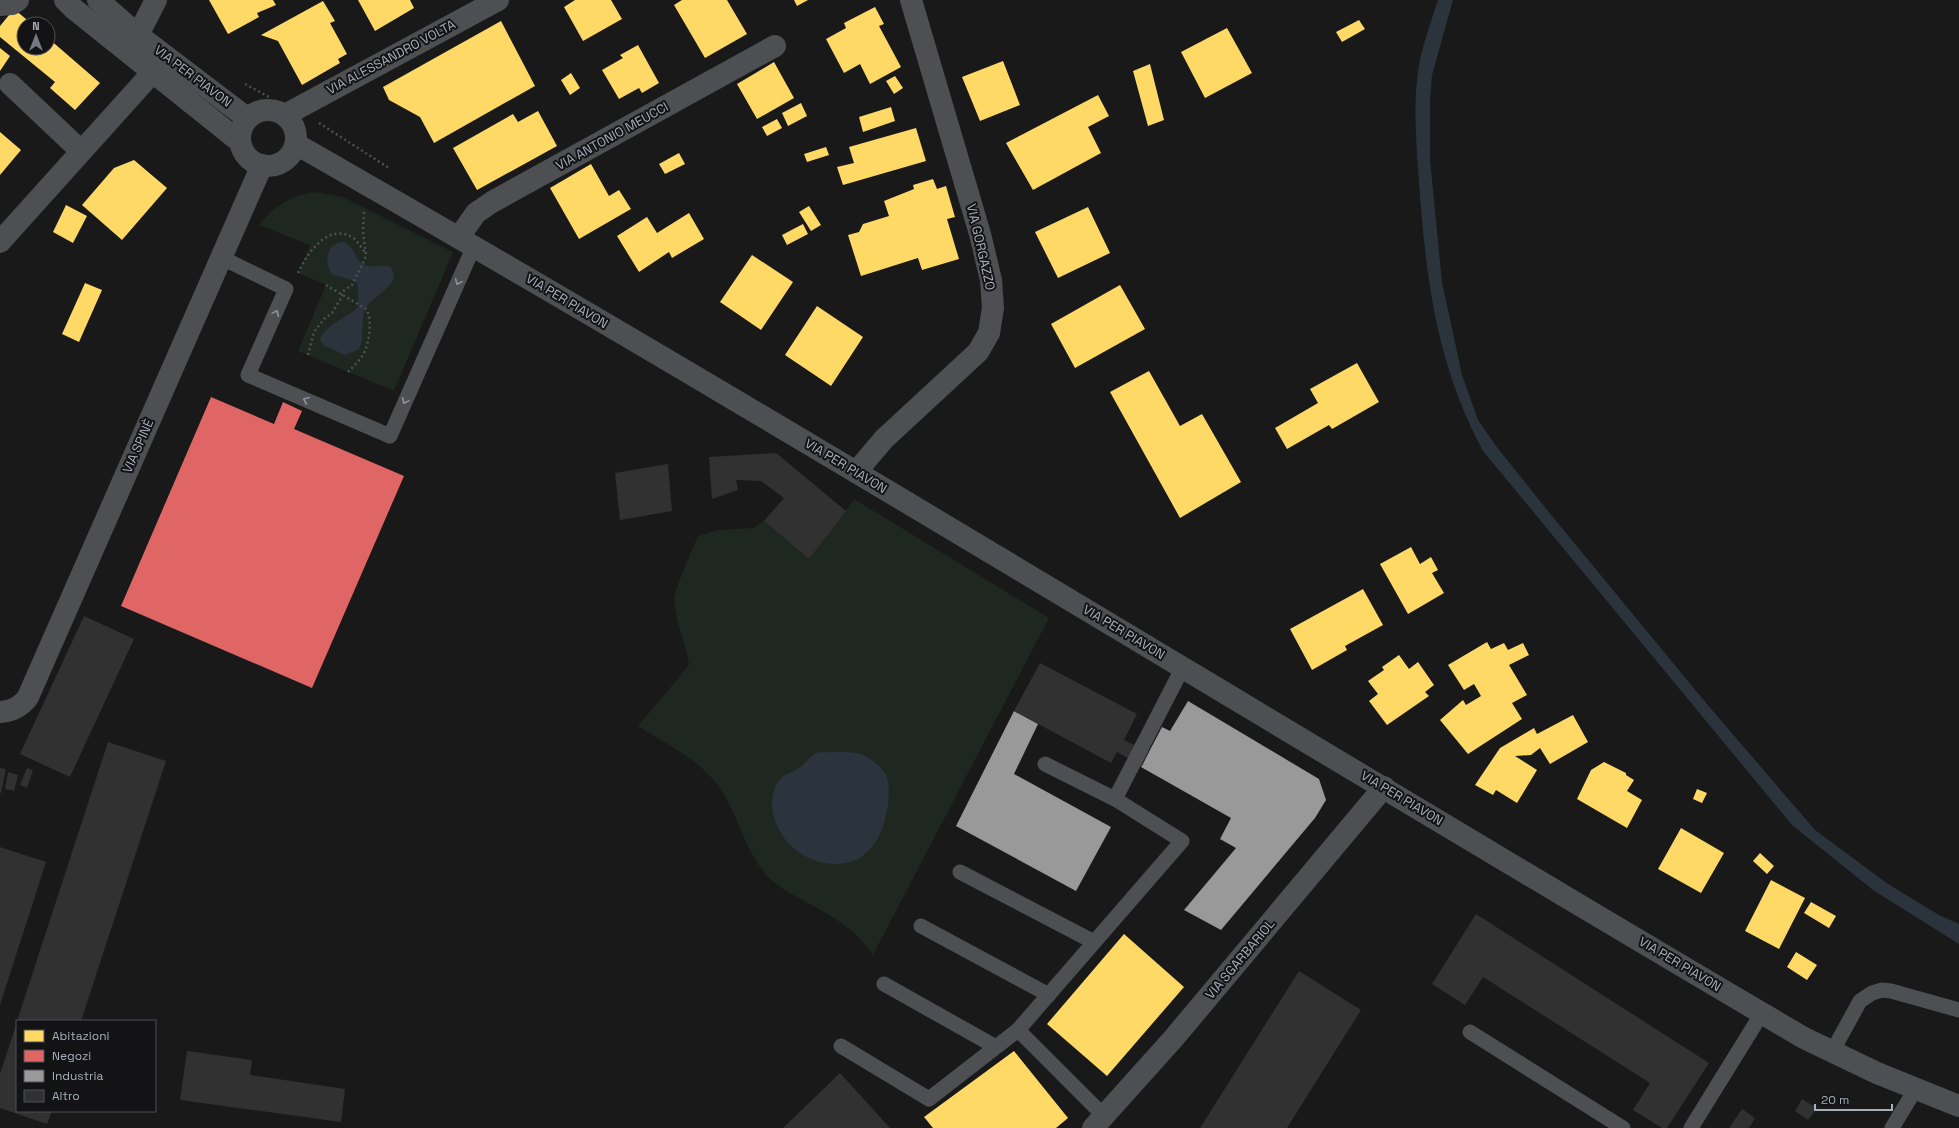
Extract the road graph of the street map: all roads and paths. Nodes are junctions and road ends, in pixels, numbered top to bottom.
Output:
1 (18, 0) edge
2 (65, 0) edge
3 (98, 0) edge
4 (498, 0) edge
5 (911, 0) edge
6 (152, 1) edge
7 (0, 5) edge
8 (138, 34) junction
9 (775, 46) dead end
10 (152, 73) junction
11 (10, 84) dead end
12 (285, 115) junction
13 (247, 118) junction
14 (240, 142) junction
15 (296, 144) junction
16 (81, 151) junction
17 (262, 165) junction
18 (365, 208) dead end
19 (0, 242) edge
20 (466, 242) junction
21 (366, 255) junction
22 (222, 258) junction
23 (298, 273) dead end
24 (326, 285) dead end
25 (341, 295) junction
26 (308, 355) dead end
27 (348, 372) dead end
28 (856, 472) junction
29 (1183, 667) junction
30 (0, 712) edge
31 (1045, 764) dead end
32 (1384, 787) junction
33 (1115, 798) junction
34 (960, 872) dead end
35 (922, 926) dead end
36 (1094, 942) junction
37 (884, 984) dead end
38 (1049, 995) junction
39 (1959, 1010) edge
40 (1762, 1014) junction
41 (1018, 1030) junction
42 (1470, 1032) dead end
43 (841, 1046) dead end
44 (996, 1047) junction
45 (1832, 1052) junction
46 (1915, 1090) junction
47 (1959, 1106) edge
48 (1098, 1122) edge
49 (1623, 1128) edge
50 (1691, 1128) edge
51 (1892, 1128) edge

1 - 7 street
2 - 10 street
3 - 8 street, VIA PER PIAVON
4 - 12 street, VIA ALESSANDRO VOLTA
5 - 28 street, VIA GORGAZZO
6 - 8 street
8 - 13 street, VIA PER PIAVON
9 - 20 street, VIA ANTONIO MEUCCI
10 - 14 street
10 - 16 street
11 - 16 street
12 - 13 street
12 - 15 street
13 - 14 street
14 - 17 street
15 - 17 street
15 - 20 street, VIA PER PIAVON
16 - 19 street
17 - 22 street, VIA SPINÈ
18 - 21 path
20 -> 22 lane
20 - 28 street, VIA PER PIAVON
21 - 23 path
21 - 25 path
22 - 30 street, VIA SPINÈ
24 - 25 path
25 - 26 path
25 - 27 path
28 - 29 street, VIA PER PIAVON
29 - 32 street, VIA PER PIAVON
29 - 33 lane
31 - 33 lane
32 - 40 street, VIA PER PIAVON
32 - 48 street, VIA SGARBARIOL
33 - 36 lane
34 - 36 lane
35 - 38 lane
36 - 38 lane
37 - 44 lane
38 - 41 lane
39 - 45 lane
40 - 45 street, VIA PER PIAVON
40 - 50 lane
41 - 44 lane
41 - 48 lane
42 - 49 lane
43 - 44 lane
45 - 46 street, VIA PER PIAVON
46 - 47 street, VIA PER PIAVON
46 - 51 lane

